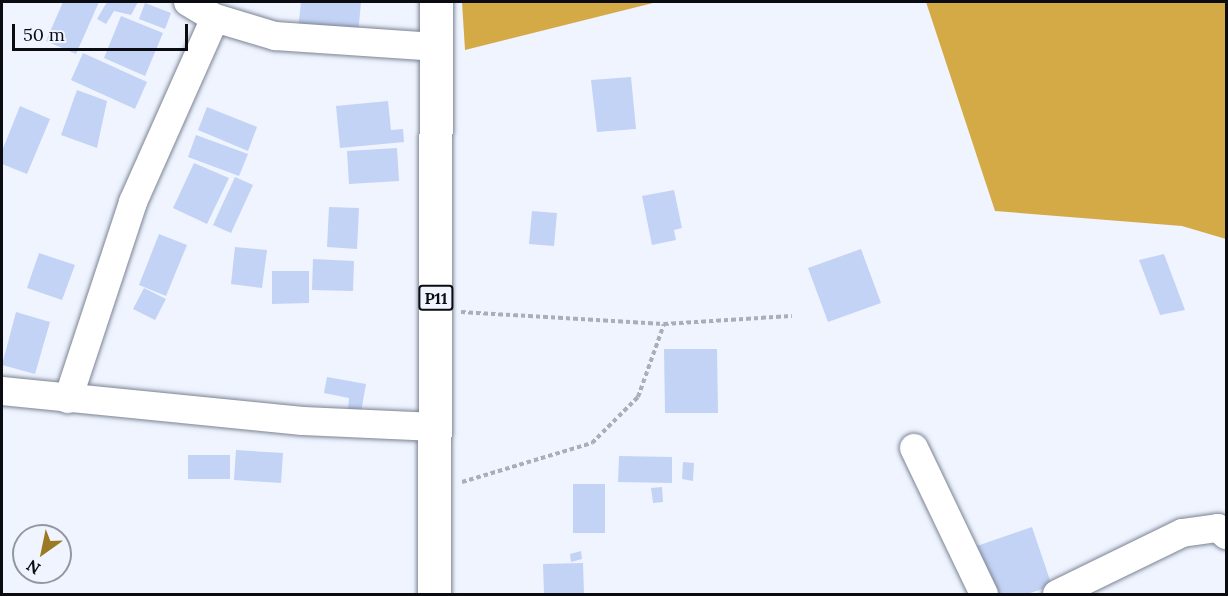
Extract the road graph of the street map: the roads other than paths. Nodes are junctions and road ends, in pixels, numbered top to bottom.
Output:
1 (188, 2) edge
2 (436, 2) edge
3 (215, 18) junction
4 (435, 47) junction
5 (2, 391) edge
6 (68, 399) junction
7 (436, 427) junction
8 (914, 448) dead end
9 (1227, 535) edge
10 (434, 594) edge
11 (984, 594) edge
12 (1056, 594) edge

1 - 3 street
2 - 4 main road, P11
3 - 4 street
3 - 6 street
4 - 7 main road, P11
5 - 6 street
6 - 7 street
7 - 10 main road, P11
8 - 11 street
9 - 12 street

